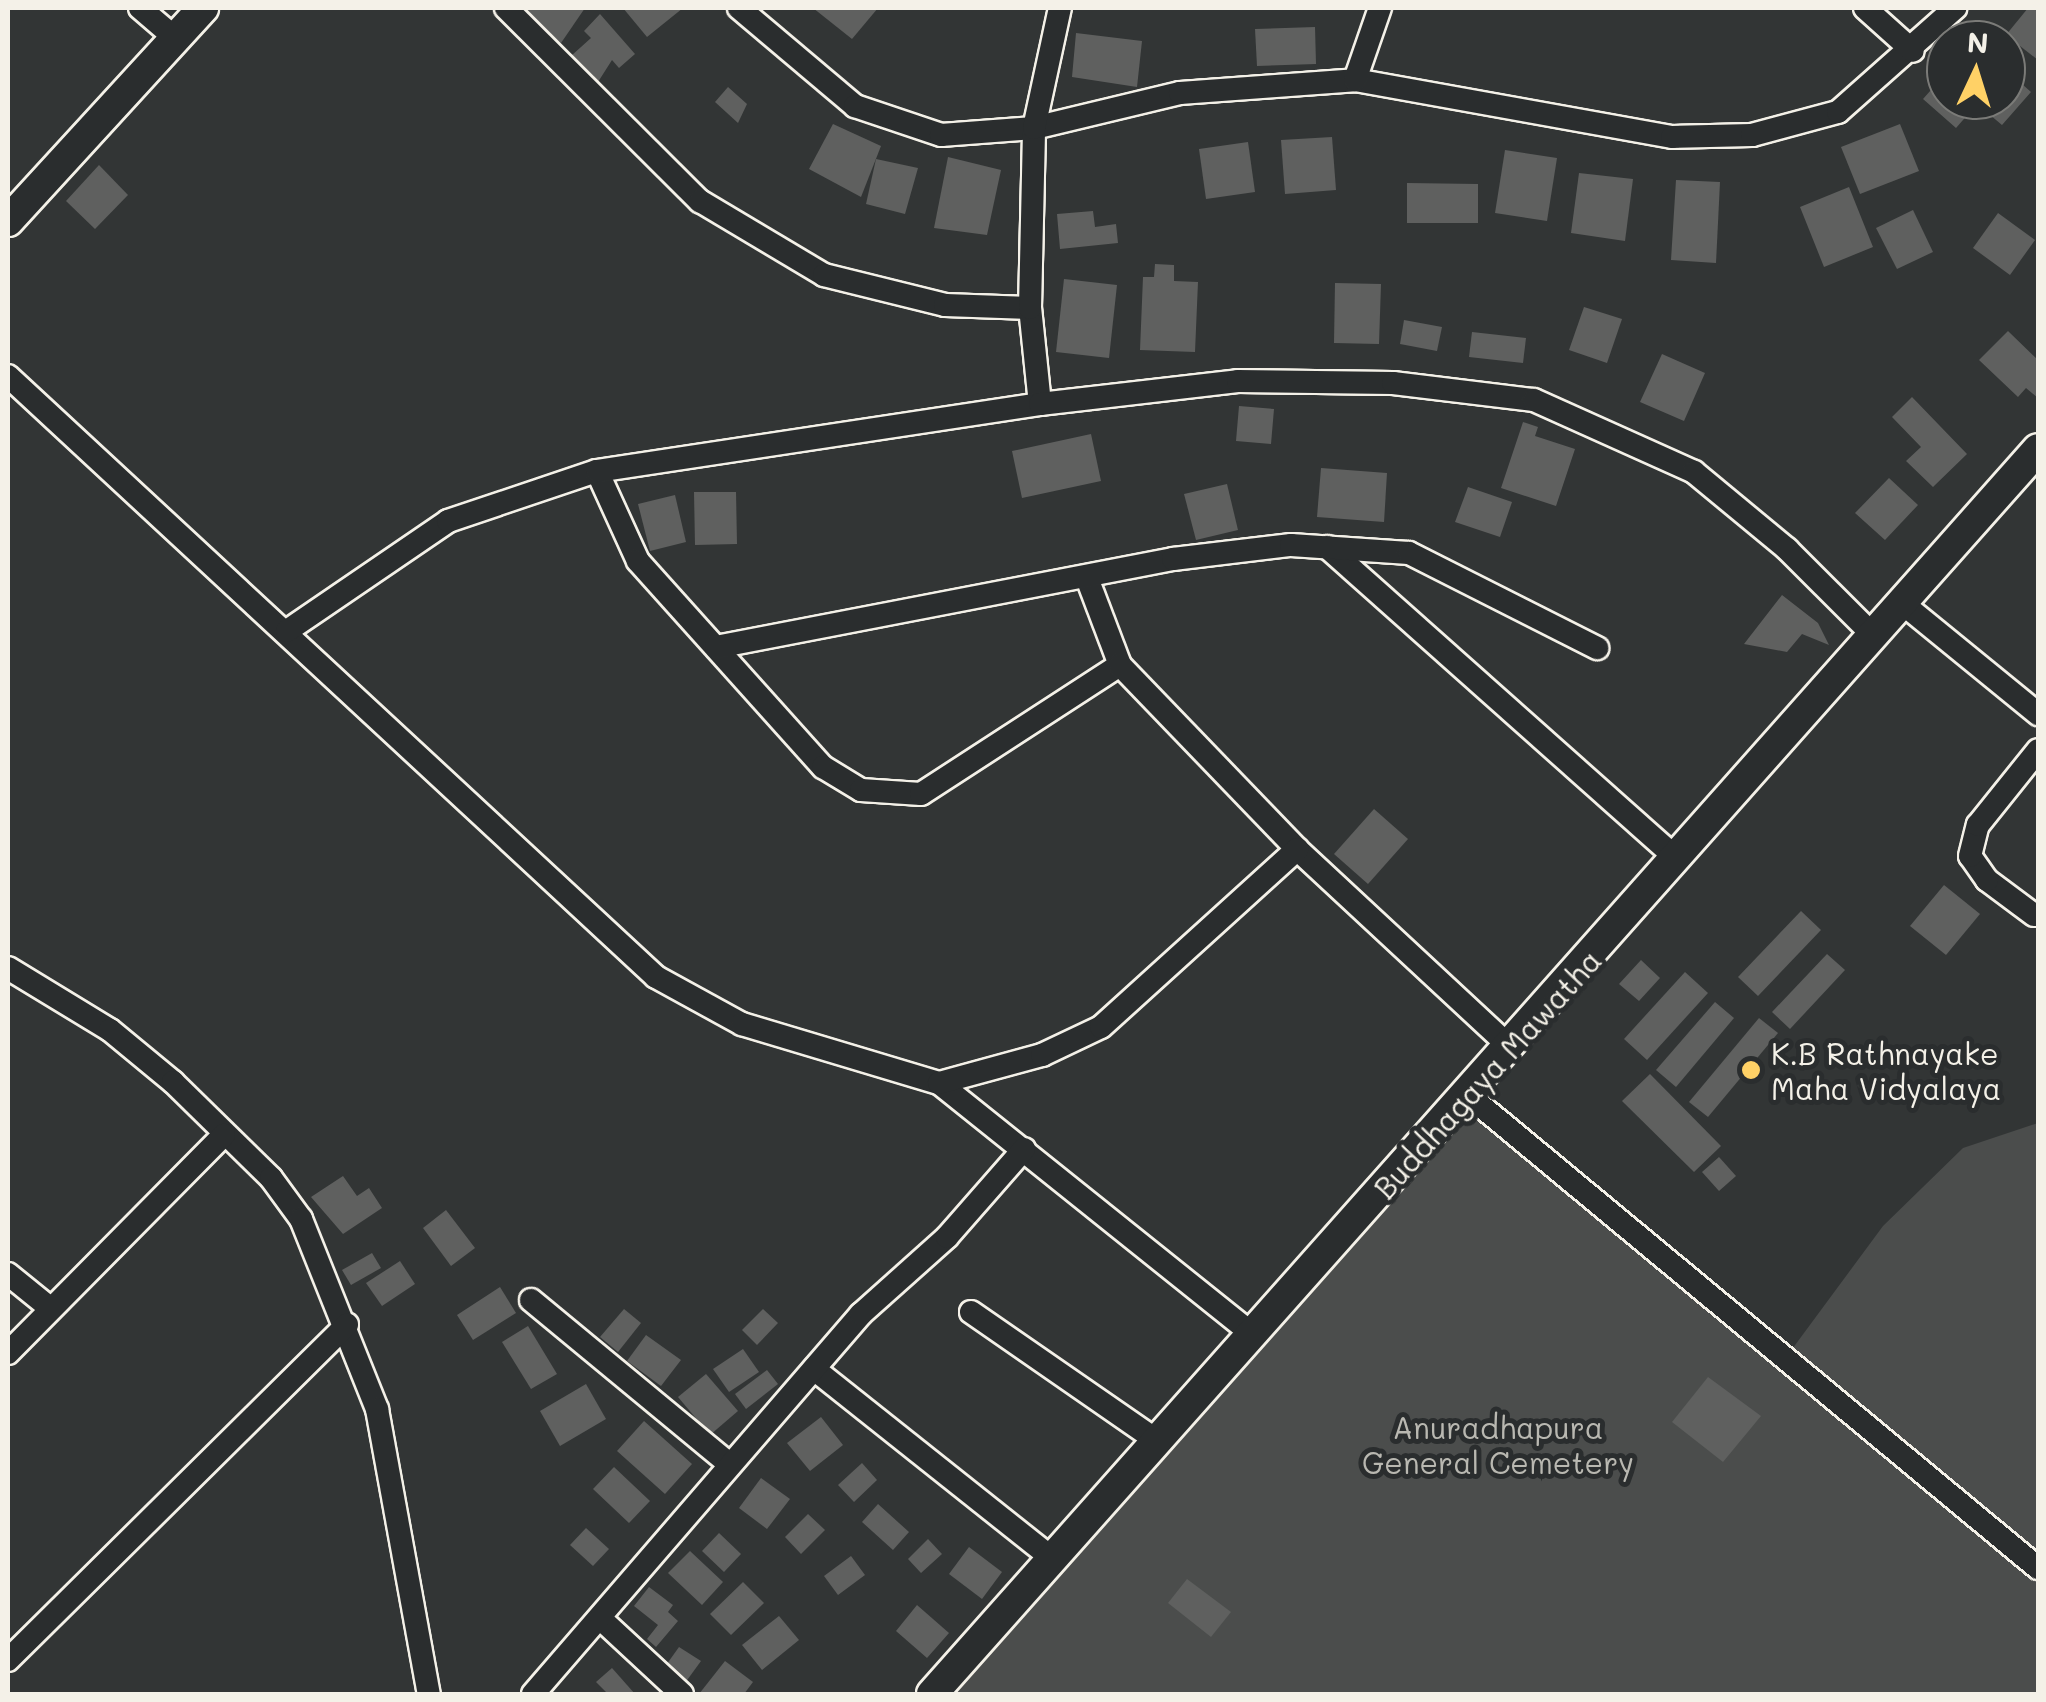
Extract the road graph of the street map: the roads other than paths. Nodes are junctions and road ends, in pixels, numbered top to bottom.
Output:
1 (140, 8) edge
2 (203, 8) edge
3 (506, 8) edge
4 (739, 8) edge
5 (1060, 8) edge
6 (1380, 8) edge
7 (1864, 8) edge
8 (1955, 8) edge
9 (175, 38) junction
10 (1914, 51) junction
11 (1355, 80) junction
12 (1034, 128) junction
13 (8, 221) edge
14 (1030, 308) junction
15 (8, 376) edge
16 (1040, 404) junction
17 (2038, 449) edge
18 (597, 471) junction
19 (1327, 546) junction
20 (1087, 578) junction
21 (1902, 603) junction
22 (287, 631) junction
23 (1873, 635) junction
24 (716, 648) junction
25 (1597, 648) dead end
26 (1120, 665) junction
27 (2038, 714) edge
28 (2038, 750) edge
29 (1297, 849) junction
30 (1677, 858) junction
31 (2034, 915) dead end
32 (8, 968) edge
33 (1511, 1048) junction
34 (939, 1083) junction
35 (1468, 1096) junction
36 (224, 1135) junction
37 (1024, 1148) junction
38 (8, 1274) edge
39 (531, 1300) dead end
40 (50, 1308) junction
41 (971, 1312) dead end
42 (347, 1324) junction
43 (1254, 1336) junction
44 (8, 1352) edge
45 (814, 1369) junction
46 (1158, 1442) junction
47 (729, 1464) junction
48 (1054, 1560) junction
49 (2038, 1568) edge
50 (602, 1620) junction
51 (8, 1660) edge
52 (430, 1694) edge
53 (533, 1694) edge
54 (682, 1694) edge
55 (932, 1694) edge

1 - 9 street
2 - 9 main road
3 - 14 street
4 - 12 street
5 - 12 street
6 - 11 street
7 - 10 street
8 - 10 street
9 - 13 main road
10 - 11 street
11 - 12 street
12 - 14 street
14 - 16 street
15 - 22 street
16 - 18 street
16 - 23 street
17 - 21 main road, Buddhagaya Mawatha
18 - 22 street
18 - 24 street
19 - 20 street
19 - 25 street
19 - 30 street
20 - 24 street
20 - 26 street
21 - 23 main road, Buddhagaya Mawatha
21 - 27 street
22 - 34 street
23 - 30 main road, Buddhagaya Mawatha
24 - 26 street
26 - 29 street
28 - 31 street
29 - 33 street
29 - 34 street
30 - 33 main road, Buddhagaya Mawatha
32 - 36 street
33 - 35 main road, Buddhagaya Mawatha
34 - 37 street
35 - 43 main road, Buddhagaya Mawatha
35 - 49 street
36 - 40 street
36 - 42 street
37 - 43 street
37 - 45 street
38 - 40 street
39 - 47 street
40 - 44 street
41 - 46 street
42 - 51 street
42 - 52 street
43 - 46 main road, Buddhagaya Mawatha
45 - 47 street
45 - 48 street
46 - 48 main road, Buddhagaya Mawatha
47 - 50 street
48 - 55 main road, Buddhagaya Mawatha
50 - 53 street
50 - 54 street

